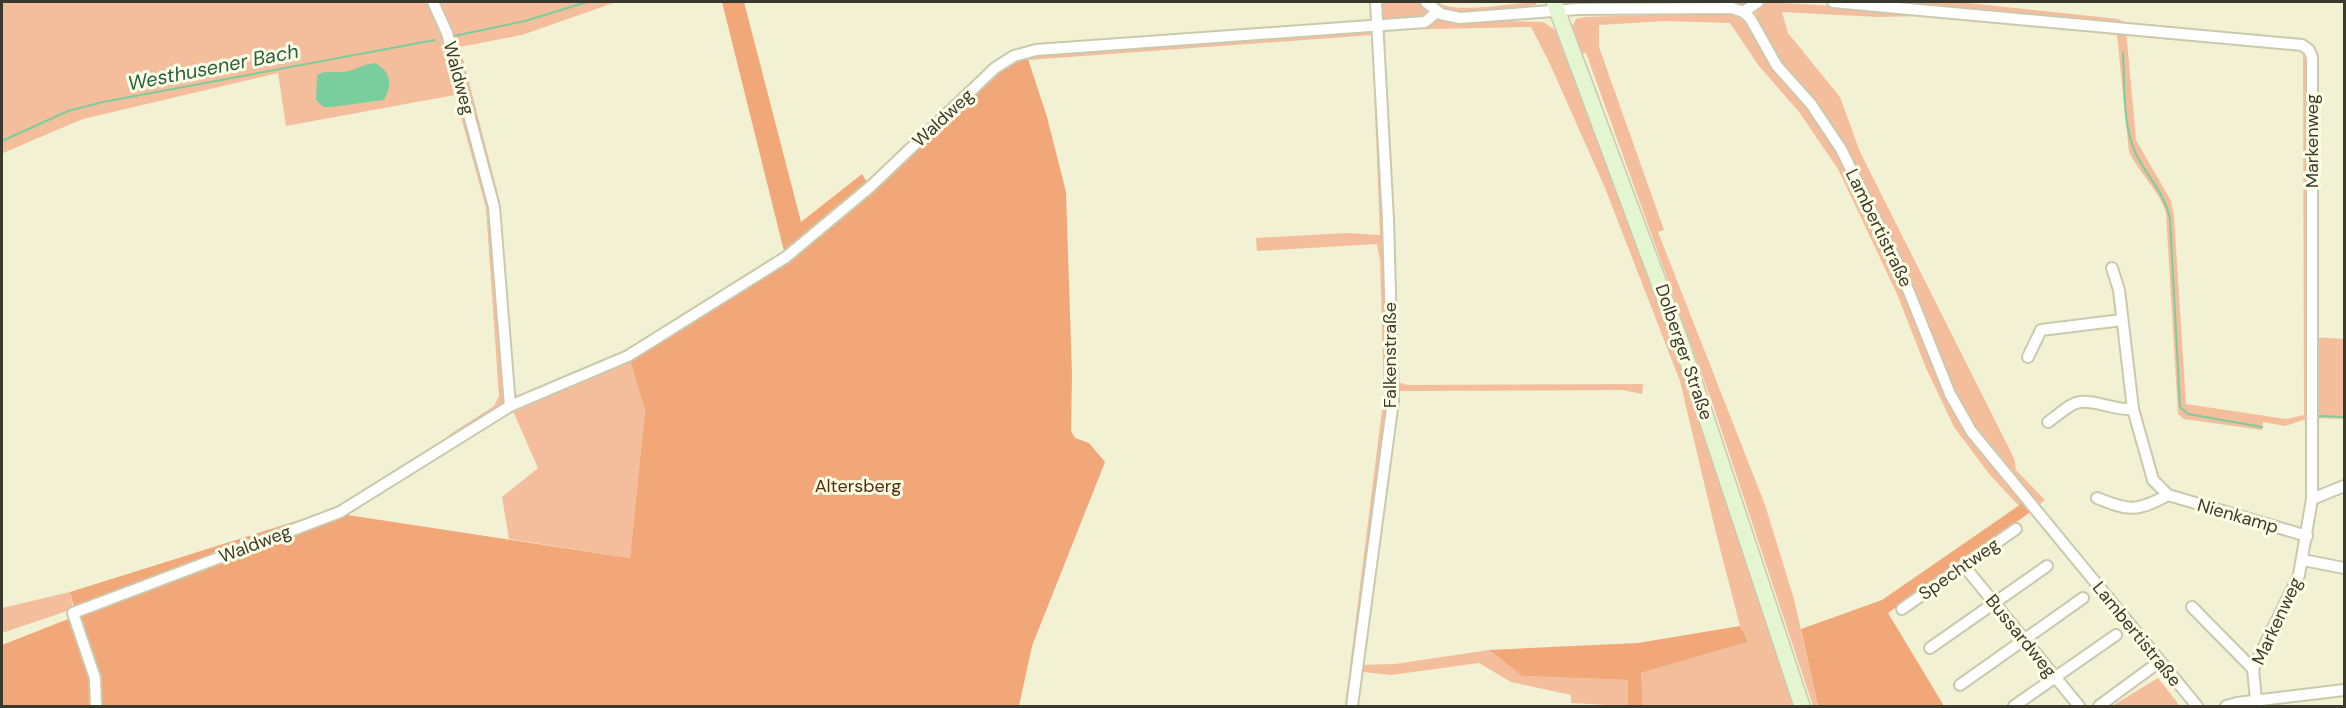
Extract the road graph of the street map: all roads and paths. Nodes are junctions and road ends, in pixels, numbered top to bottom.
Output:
1 (433, 2) edge
2 (1376, 2) edge
3 (1426, 2) edge
4 (1758, 2) edge
5 (1833, 2) edge
6 (1555, 6) edge
7 (1437, 12) junction
8 (1743, 12) junction
9 (1377, 26) junction
10 (2112, 268) dead end
11 (2122, 320) junction
12 (2028, 357) dead end
13 (510, 406) junction
14 (2133, 409) junction
15 (2049, 422) dead end
16 (2344, 486) edge
17 (2168, 495) junction
18 (2097, 498) dead end
19 (2312, 499) junction
20 (2016, 529) dead end
21 (2307, 536) junction
22 (2303, 560) junction
23 (1964, 566) junction
24 (2047, 566) dead end
25 (2344, 568) edge
26 (2083, 598) dead end
27 (1994, 603) junction
28 (2192, 607) dead end
29 (1902, 609) dead end
30 (2116, 635) dead end
31 (2024, 640) junction
32 (1930, 648) dead end
33 (2159, 662) junction
34 (2253, 669) junction
35 (2055, 678) junction
36 (1960, 685) dead end
37 (2344, 690) edge
38 (2256, 700) junction
39 (2294, 701) edge
40 (96, 706) edge
41 (1352, 706) edge
42 (1802, 706) edge
43 (2014, 706) edge
44 (2079, 706) edge
45 (2099, 706) edge
46 (2197, 706) edge
47 (2226, 706) edge

1 - 13 street, Waldweg
2 - 9 street, Falkenstraße
3 - 7 street
4 - 8 street
5 - 19 street, Markenweg
6 - 7 street
6 - 8 street
6 - 42 main road, Dolberger Straße
7 - 9 street, Waldweg
8 - 33 street, Lambertistraße
9 - 13 street, Waldweg
9 - 41 street, Falkenstraße
10 - 11 street
11 - 12 street
11 - 14 street
13 - 40 street, Waldweg
14 - 15 street
14 - 17 street
16 - 19 street
17 - 18 street
17 - 21 street, Nienkamp
19 - 21 street, Markenweg
20 - 23 street, Spechtweg
21 - 22 street, Markenweg
22 - 25 street
22 - 34 street, Markenweg
23 - 27 street, Bussardweg
23 - 29 street, Spechtweg
24 - 27 street
26 - 31 street
27 - 31 street, Bussardweg
27 - 32 street
28 - 34 street
30 - 35 street
31 - 35 street, Bussardweg
31 - 36 street
33 - 45 street
33 - 46 street, Lambertistraße
34 - 38 street, Markenweg
35 - 43 street
35 - 44 street, Bussardweg
37 - 39 street
38 - 39 street
38 - 47 street

